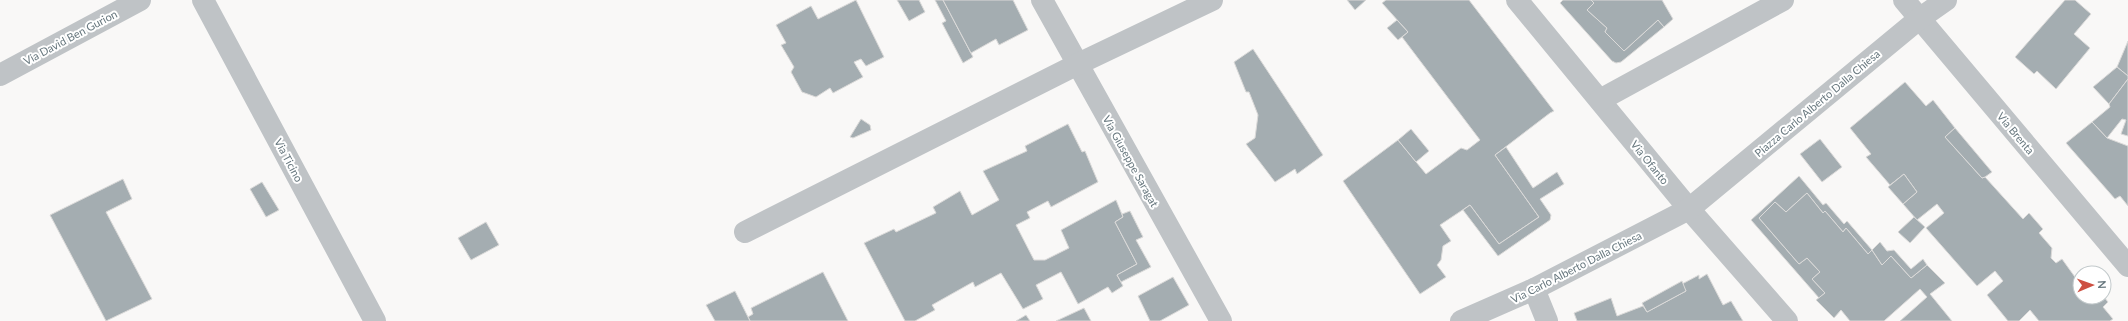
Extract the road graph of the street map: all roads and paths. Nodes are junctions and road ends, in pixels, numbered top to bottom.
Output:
1 (140, 0) edge
2 (203, 0) edge
3 (1042, 0) edge
4 (1212, 0) edge
5 (1517, 0) edge
6 (1783, 0) edge
7 (1904, 0) edge
8 (1946, 0) edge
9 (1919, 19) junction
10 (1078, 64) junction
11 (0, 75) edge
12 (1600, 100) junction
13 (1690, 209) junction
14 (745, 232) dead end
15 (2128, 266) edge
16 (1534, 290) junction
17 (375, 321) edge
18 (1221, 321) edge
19 (1461, 321) edge
20 (1547, 321) edge
21 (1787, 321) edge

1 - 11 street, Via David Ben Gurion
2 - 17 street, Via Ticino
3 - 10 street, Via Giuseppe Saragat
4 - 10 street
5 - 12 street, Via Ofanto
6 - 12 street
7 - 9 street, Via Brenta
8 - 9 street, Piazza Carlo Alberto Dalla Chiesa
9 - 13 street, Piazza Carlo Alberto Dalla Chiesa
9 - 15 street, Via Brenta
10 - 14 street
10 - 18 street, Via Giuseppe Saragat
12 - 13 street, Via Ofanto
13 - 16 street, Via Carlo Alberto Dalla Chiesa
13 - 21 street, Via Ofanto
16 - 19 street, Via Carlo Alberto Dalla Chiesa
16 - 20 street

